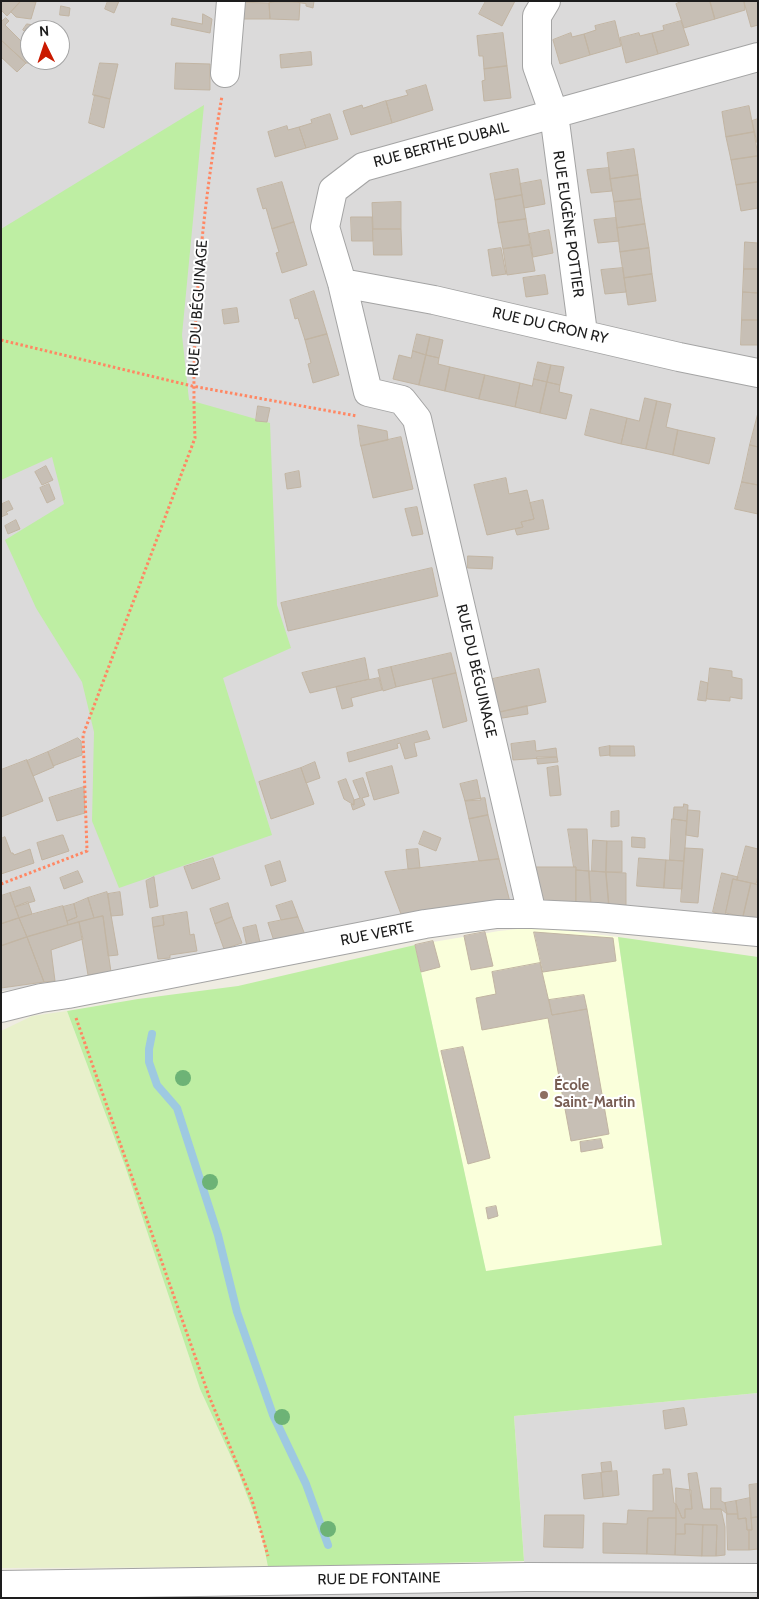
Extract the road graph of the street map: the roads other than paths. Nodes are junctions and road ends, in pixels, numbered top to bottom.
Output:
1 (232, 1) edge
2 (546, 1) edge
3 (758, 57) edge
4 (225, 73) road end
5 (554, 114) junction
6 (342, 283) junction
7 (583, 334) junction
8 (758, 373) edge
9 (363, 404) joint
10 (532, 914) junction
11 (758, 932) edge
12 (1, 1008) edge
13 (758, 1578) edge
14 (1, 1585) edge

1 - 4 street
2 - 5 street, RUE EUGÈNE POTTIER
3 - 5 street, RUE BERTHE DUBAIL
5 - 6 street, RUE BERTHE DUBAIL
5 - 7 street, RUE EUGÈNE POTTIER
6 - 7 street, RUE DU CRON RY
6 - 9 street, RUE BERTHE DUBAIL
7 - 8 street, RUE DU CRON RY
9 - 10 street, RUE DU BÉGUINAGE
10 - 11 street, RUE VERTE
10 - 12 street, RUE VERTE
13 - 14 street, RUE DE FONTAINE

